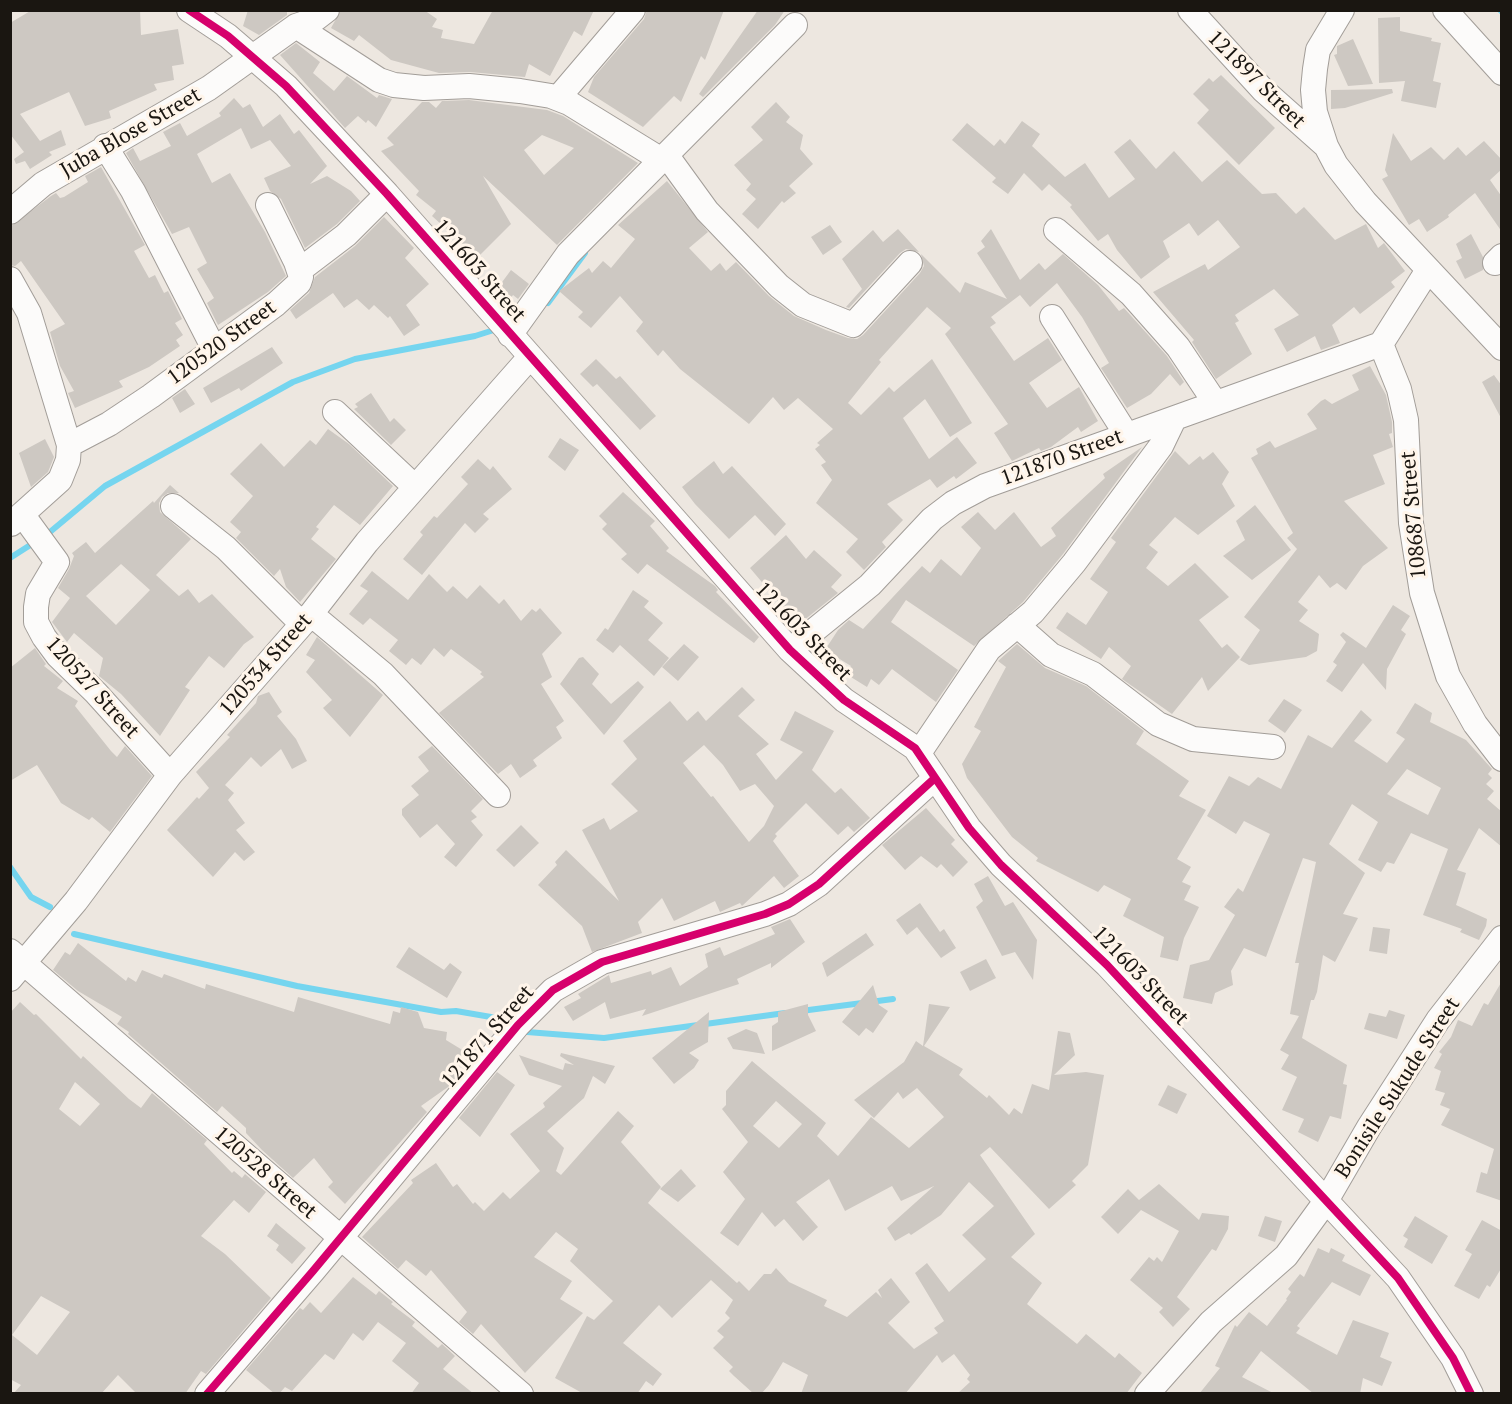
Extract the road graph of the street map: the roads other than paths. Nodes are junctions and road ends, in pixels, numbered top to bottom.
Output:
1 (189, 10) edge
2 (327, 10) edge
3 (633, 10) edge
4 (1191, 10) edge
5 (1342, 10) edge
6 (1445, 10) edge
7 (795, 25) dead end
8 (296, 26) junction
9 (254, 57) junction
10 (1502, 73) edge
11 (558, 99) junction
12 (105, 146) junction
13 (1326, 146) junction
14 (660, 159) junction
15 (387, 194) junction
16 (268, 205) dead end
17 (10, 212) edge
18 (1056, 230) dead end
19 (910, 263) dead end
20 (300, 270) junction
21 (1428, 270) junction
22 (10, 279) edge
23 (1052, 317) dead end
24 (510, 334) junction
25 (1381, 344) junction
26 (1502, 348) edge
27 (214, 349) junction
28 (530, 357) junction
29 (1214, 401) junction
30 (335, 412) dead end
31 (1174, 418) junction
32 (1126, 434) junction
33 (69, 445) junction
34 (415, 487) junction
35 (173, 506) dead end
36 (22, 522) edge
37 (306, 619) junction
38 (1017, 625) junction
39 (790, 650) junction
40 (1272, 747) dead end
41 (919, 753) junction
42 (1502, 759) edge
43 (170, 776) junction
44 (935, 778) junction
45 (498, 795) dead end
46 (1502, 938) edge
47 (15, 965) edge
48 (1326, 1201) junction
49 (339, 1238) junction
50 (207, 1394) edge
51 (521, 1394) edge
52 (1147, 1394) edge
53 (1471, 1394) edge

1 - 9 street, 121603 Street
2 - 8 street, Juba Blose Street
3 - 11 street
4 - 13 street, 121897 Street
5 - 13 street
6 - 10 street
7 - 14 street
8 - 9 street, Juba Blose Street
8 - 11 street
9 - 12 street, Juba Blose Street
9 - 15 street, 121603 Street
11 - 14 street
12 - 17 street, Juba Blose Street
12 - 27 street
13 - 21 street
14 - 19 street
14 - 24 street
15 - 20 street
15 - 24 street, 121603 Street
16 - 20 street
18 - 29 street
20 - 27 street, 120520 Street
21 - 25 street
21 - 26 street
22 - 33 street
23 - 32 street
24 - 28 street, 121603 Street
25 - 29 street, 121870 Street
25 - 42 street, 108687 Street
27 - 33 street, 120520 Street
28 - 34 street, 120534 Street
28 - 39 street, 121603 Street
29 - 31 street, 121870 Street
30 - 34 street
31 - 32 street, 121870 Street
31 - 38 street
32 - 39 street, 121870 Street
33 - 36 street
34 - 37 street, 120534 Street
35 - 37 street
36 - 43 street, 120527 Street
37 - 43 street, 120534 Street
37 - 45 street
38 - 40 street
38 - 41 street
39 - 41 street, 121603 Street
41 - 44 street, 121603 Street
43 - 47 street, 120534 Street
44 - 48 street, 121603 Street
44 - 49 street, 121871 Street
46 - 48 street, Bonisile Sukude Street
47 - 49 street, 120528 Street
48 - 52 street, Bonisile Sukude Street
48 - 53 street, 121603 Street
49 - 50 street, 121871 Street
49 - 51 street, 120528 Street

